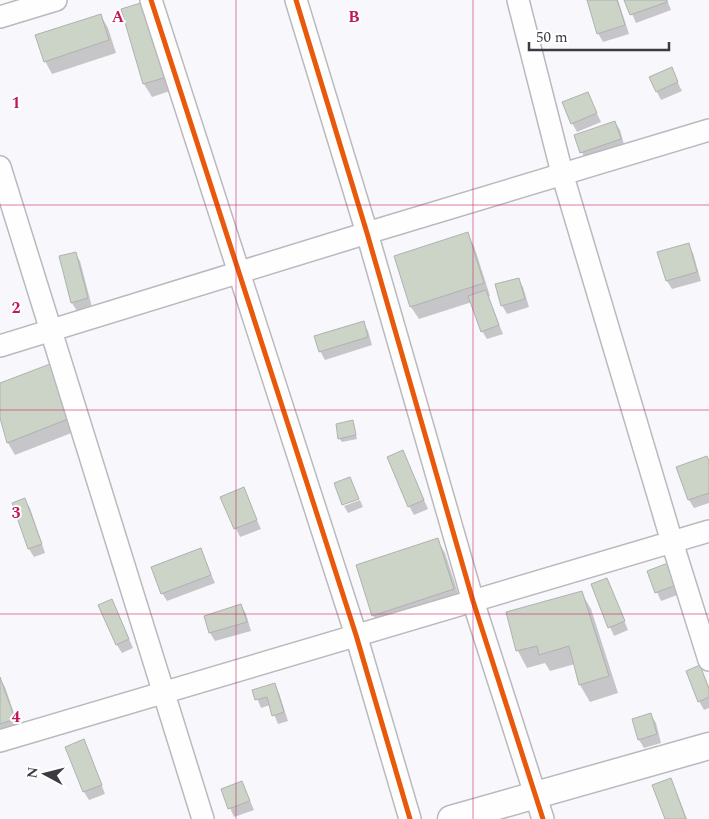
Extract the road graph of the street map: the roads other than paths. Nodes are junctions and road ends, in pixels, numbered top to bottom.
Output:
1 (56, 0) edge
2 (151, 0) edge
3 (296, 0) edge
4 (518, 0) edge
5 (0, 17) edge
6 (709, 130) edge
7 (0, 167) edge
8 (562, 173) junction
9 (367, 232) junction
10 (238, 272) junction
11 (50, 329) junction
12 (0, 346) edge
13 (709, 531) edge
14 (672, 542) junction
15 (473, 600) junction
16 (356, 635) junction
17 (709, 660) edge
18 (164, 692) junction
19 (0, 741) edge
20 (709, 746) edge
21 (540, 807) edge
22 (203, 819) edge
23 (410, 819) edge
24 (451, 819) edge

1 - 5 street
2 - 10 street
3 - 9 street
4 - 8 street
6 - 8 street
7 - 11 street
8 - 9 street
8 - 14 street
9 - 10 street
9 - 15 street
10 - 11 street
10 - 16 street
11 - 12 street
11 - 18 street
13 - 14 street
14 - 15 street
14 - 17 street
15 - 16 street
15 - 21 street
16 - 18 street
16 - 23 street
18 - 19 street
18 - 22 street
20 - 21 street
21 - 24 street

